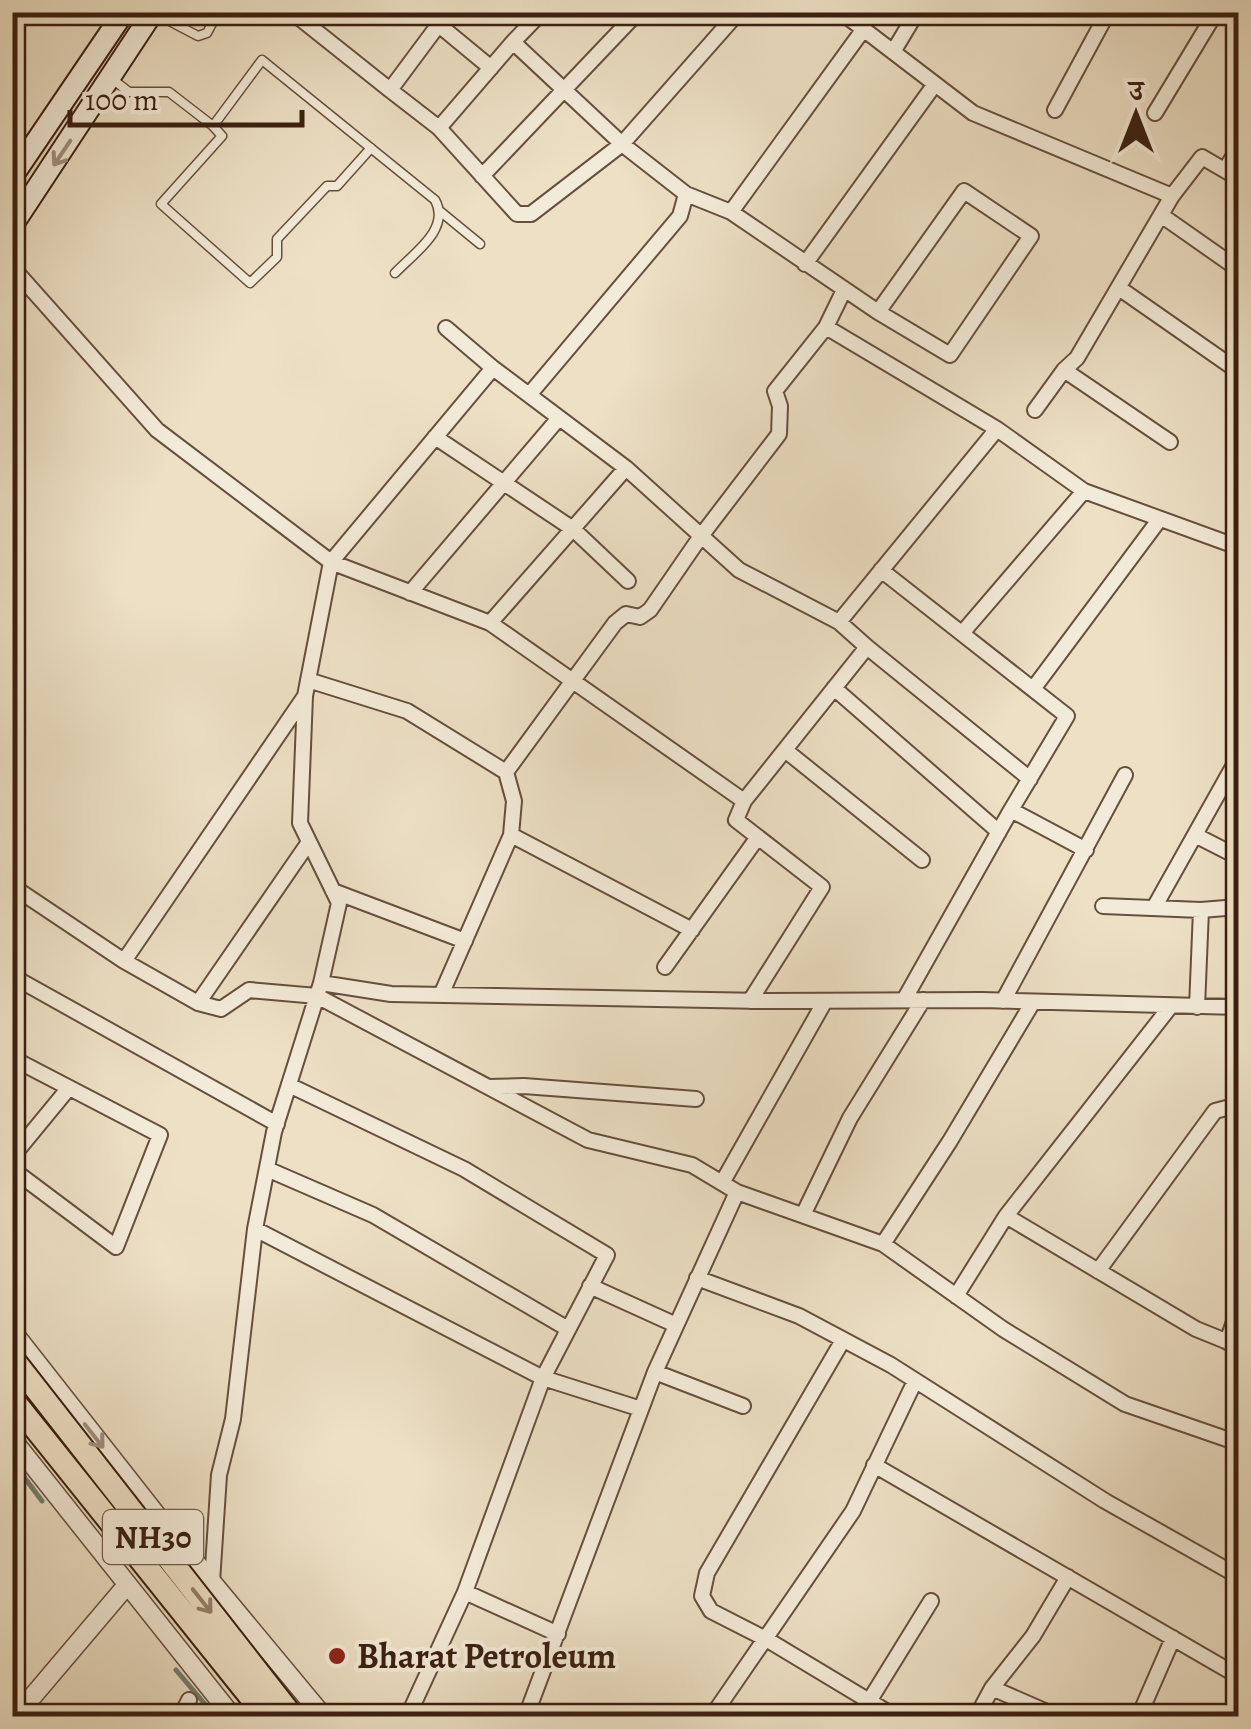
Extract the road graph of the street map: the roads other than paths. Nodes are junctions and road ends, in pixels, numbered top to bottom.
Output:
1 (124, 12) edge
2 (154, 12) edge
3 (218, 12) edge
4 (292, 12) edge
5 (542, 12) edge
6 (638, 12) edge
7 (841, 12) edge
8 (917, 12) edge
9 (1087, 12) edge
10 (1216, 12) edge
11 (735, 16) dead end
12 (1105, 17) edge
13 (444, 19) edge
14 (863, 30) junction
15 (514, 42) junction
16 (894, 52) junction
17 (491, 68) junction
18 (110, 78) junction
19 (936, 84) junction
20 (563, 88) junction
21 (390, 90) junction
22 (1054, 110) dead end
23 (1155, 113) dead end
24 (213, 126) junction
25 (439, 128) junction
26 (622, 144) junction
27 (371, 148) junction
28 (1238, 148) edge
29 (1232, 174) edge
30 (482, 176) junction
31 (12, 177) edge
32 (686, 194) junction
33 (1172, 196) junction
34 (441, 212) junction
35 (730, 212) junction
36 (1161, 215) junction
37 (12, 226) edge
38 (480, 244) dead end
39 (805, 264) junction
40 (12, 267) edge
41 (1238, 269) edge
42 (396, 273) dead end
43 (1118, 288) junction
44 (844, 290) junction
45 (878, 312) junction
46 (826, 327) junction
47 (446, 328) dead end
48 (493, 368) junction
49 (1064, 370) junction
50 (1238, 371) edge
51 (530, 396) junction
52 (1035, 410) dead end
53 (559, 418) junction
54 (997, 429) junction
55 (435, 437) junction
56 (1170, 442) dead end
57 (626, 468) junction
58 (504, 482) junction
59 (1084, 490) junction
60 (1159, 520) junction
61 (573, 528) junction
62 (701, 536) junction
63 (1238, 547) edge
64 (331, 562) junction
65 (881, 570) junction
66 (628, 581) dead end
67 (410, 593) junction
68 (839, 622) junction
69 (490, 624) junction
70 (964, 632) junction
71 (867, 647) junction
72 (572, 682) junction
73 (307, 688) junction
74 (834, 688) junction
75 (1034, 689) junction
76 (784, 750) junction
77 (1238, 764) edge
78 (506, 772) junction
79 (1124, 776) dead end
80 (1030, 779) junction
81 (744, 801) junction
82 (1012, 810) junction
83 (999, 832) junction
84 (1195, 834) junction
85 (510, 836) junction
86 (758, 838) junction
87 (310, 842) junction
88 (1086, 850) junction
89 (1238, 857) edge
90 (922, 860) dead end
91 (12, 886) edge
92 (333, 891) junction
93 (1104, 906) dead end
94 (1155, 906) junction
95 (1238, 907) edge
96 (1200, 910) junction
97 (692, 930) junction
98 (465, 941) junction
99 (124, 961) junction
100 (665, 967) dead end
101 (12, 976) edge
102 (319, 989) junction
103 (441, 995) junction
104 (904, 1000) junction
105 (924, 1000) junction
106 (750, 1001) junction
107 (825, 1001) junction
108 (1003, 1001) junction
109 (1033, 1002) junction
110 (198, 1003) junction
111 (1238, 1006) edge
112 (1170, 1007) junction
113 (1197, 1007) junction
114 (12, 1058) edge
115 (289, 1085) junction
116 (488, 1088) junction
117 (68, 1089) junction
118 (696, 1099) dead end
119 (1238, 1104) edge
120 (277, 1124) junction
121 (12, 1158) edge
122 (12, 1169) edge
123 (267, 1170) junction
124 (722, 1183) junction
125 (736, 1192) junction
126 (803, 1215) junction
127 (1006, 1216) junction
128 (256, 1229) junction
129 (883, 1244) junction
130 (1098, 1271) junction
131 (697, 1278) junction
132 (590, 1286) junction
133 (956, 1296) junction
134 (1238, 1310) edge
135 (676, 1325) junction
136 (568, 1329) junction
137 (12, 1332) edge
138 (843, 1340) junction
139 (1233, 1344) edge
140 (12, 1358) edge
141 (654, 1372) junction
142 (543, 1378) junction
143 (914, 1381) junction
144 (54, 1385) junction
145 (12, 1399) edge
146 (743, 1406) dead end
147 (641, 1409) junction
148 (12, 1417) edge
149 (12, 1439) edge
150 (1238, 1443) edge
151 (874, 1466) junction
152 (1238, 1576) edge
153 (1068, 1577) junction
154 (212, 1582) junction
155 (124, 1589) junction
156 (465, 1592) junction
157 (931, 1601) dead end
158 (558, 1634) junction
159 (1172, 1638) junction
160 (766, 1640) junction
161 (1238, 1676) edge
162 (992, 1688) junction
163 (196, 1692) junction
164 (869, 1702) junction
165 (16, 1716) edge
166 (182, 1716) edge
167 (232, 1716) edge
168 (266, 1716) edge
169 (292, 1716) edge
170 (323, 1716) edge
171 (408, 1716) edge
172 (526, 1716) edge
173 (712, 1716) edge
174 (860, 1716) edge
175 (894, 1716) edge
176 (977, 1716) edge
177 (1056, 1716) edge
178 (1140, 1716) edge

1 - 31 main road
2 - 3 lane
2 - 18 main road
4 - 21 street
5 - 15 street
6 - 20 street
7 - 14 street
8 - 16 street
9 - 12 street
10 - 23 street
11 - 26 street
12 - 22 street
13 - 17 street
13 - 21 street
14 - 16 street
14 - 35 street
15 - 17 street
15 - 20 street
16 - 19 street
17 - 25 street
18 - 24 lane
18 -> 37 main road
19 - 33 street
19 - 39 street
20 - 26 street
20 - 30 street
21 - 25 street
24 - 27 lane
24 - 27 lane
25 - 30 street
26 - 30 street
26 - 32 street
27 - 34 lane
28 - 29 street
29 - 33 street
32 - 35 street
32 - 51 street
33 - 36 street
34 - 38 lane
34 - 42 lane
35 - 39 street
36 - 41 street
36 - 43 street
39 - 44 street
40 - 64 street
43 - 49 street
43 - 50 street
44 - 45 street
44 - 46 street
45 - 45 street
46 - 54 street
46 - 62 street
47 - 48 street
48 - 51 street
48 - 55 street
49 - 52 street
49 - 56 street
51 - 53 street
53 - 57 street
53 - 58 street
54 - 59 street
54 - 65 street
55 - 58 street
55 - 64 street
57 - 61 street
57 - 62 street
58 - 61 street
58 - 67 street
59 - 60 street
59 - 70 street
60 - 63 street
60 - 75 street
61 - 66 street
61 - 69 street
62 - 68 street
62 - 72 street
64 - 67 street
64 - 73 street
65 - 68 street
65 - 70 street
67 - 69 street
68 - 71 street
69 - 72 street
70 - 75 street
71 - 74 street
71 - 80 street
72 - 78 street
72 - 81 street
73 - 78 street
73 - 87 street
73 - 99 street
74 - 76 street
74 - 83 street
75 - 80 street
76 - 81 street
76 - 90 street
77 - 84 street
78 - 85 street
79 - 88 street
80 - 82 street
81 - 86 street
82 - 83 street
82 - 88 street
83 - 104 street
84 - 89 street
84 - 94 street
85 - 97 street
85 - 98 street
86 - 97 street
86 - 106 street
87 - 92 street
87 - 110 street
88 - 108 street
91 - 99 street
92 - 98 street
92 - 102 street
93 - 94 street
94 - 96 street
95 - 96 street
96 - 113 street
97 - 100 street
98 - 103 street
99 - 110 street
101 - 120 street
102 - 103 street
102 - 110 street
102 - 115 street
102 - 116 street
103 - 106 street
104 - 105 street
104 - 107 street
105 - 108 street
105 - 126 street
106 - 107 street
107 - 124 street
108 - 109 street
109 - 112 street
109 - 129 street
111 - 113 street
112 - 113 street
112 - 127 street
114 - 117 street
115 - 120 street
115 - 132 street
116 - 118 street
116 - 124 street
117 - 121 street
117 - 122 street
119 - 130 street
120 - 123 street
123 - 128 street
123 - 136 street
124 - 125 street
125 - 126 street
125 - 131 street
126 - 129 street
127 - 130 street
127 - 133 street
128 - 142 street
128 - 154 street
129 - 133 street
130 - 139 street
131 - 135 street
131 - 138 street
132 - 135 street
132 - 136 street
133 - 150 street
134 - 139 street
135 - 141 street
136 - 142 street
137 - 144 street
138 - 143 street
138 - 160 street
140 -> 169 highway, NH30, bridge
141 - 146 street
141 - 147 street
142 - 147 street
142 - 156 street
143 - 151 street
143 - 152 street
144 - 148 street
144 -> 154 street
145 - 168 highway, NH30, bridge
147 - 158 street
149 - 155 street
151 - 153 street
151 - 160 street
153 - 159 street
153 - 162 street
154 - 170 street
155 - 163 street
155 - 165 street
156 - 158 street
156 - 171 street
157 - 164 street
158 - 172 street
159 - 161 street
159 - 178 street
160 - 164 street
160 - 173 street
162 - 176 street
162 - 177 street
163 - 166 street
163 - 167 street
164 - 174 street
164 - 175 street

